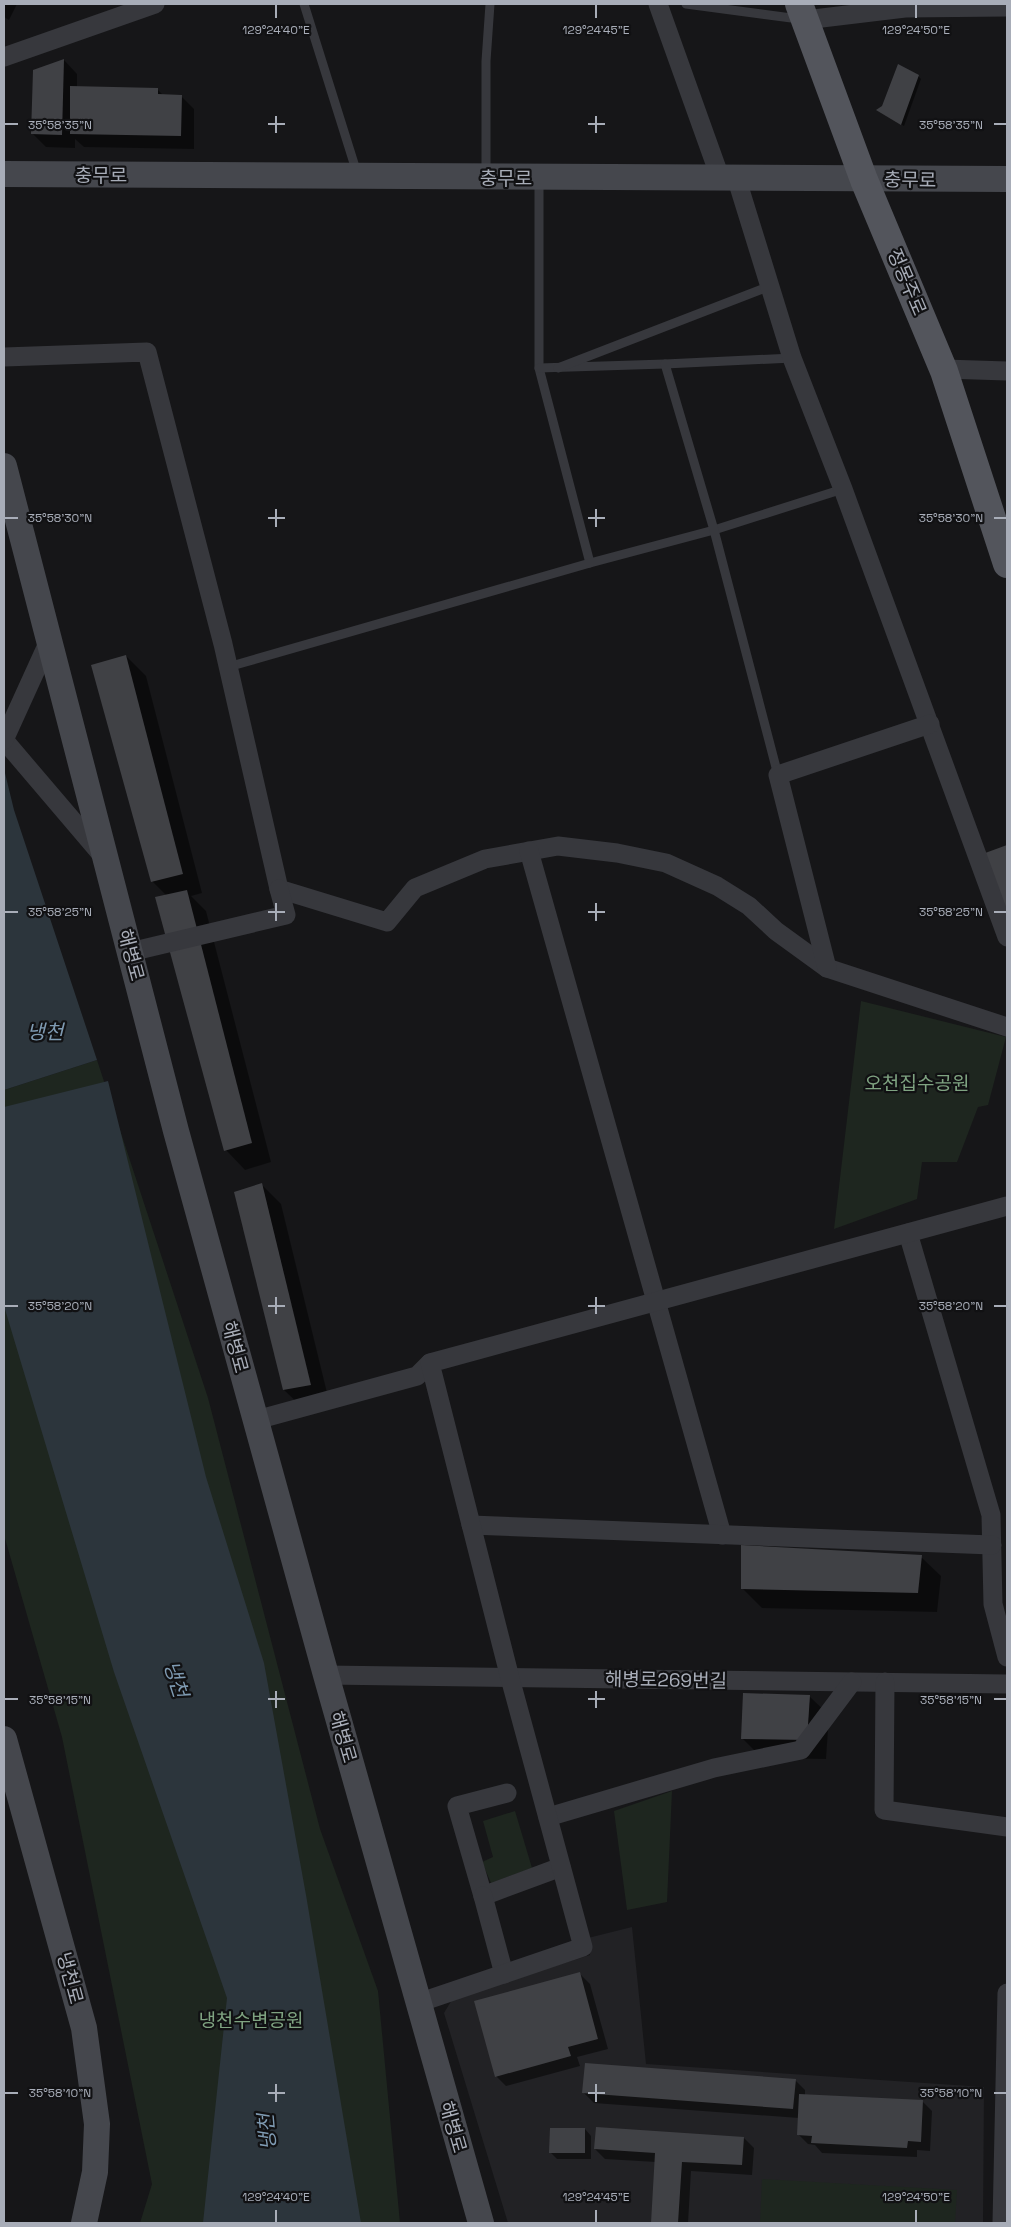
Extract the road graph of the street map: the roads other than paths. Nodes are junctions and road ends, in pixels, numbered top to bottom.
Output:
1 (155, 4) edge
2 (304, 4) edge
3 (490, 4) edge
4 (658, 4) edge
5 (686, 4) edge
6 (1007, 7) edge
7 (802, 12) edge
8 (4, 57) edge
9 (4, 174) edge
10 (358, 177) junction
11 (486, 178) junction
12 (539, 178) junction
13 (1007, 179) edge
14 (729, 180) junction
15 (864, 180) junction
16 (770, 286) junction
17 (4, 357) edge
18 (792, 358) junction
19 (665, 364) junction
20 (539, 368) junction
21 (558, 368) junction
22 (944, 370) junction
23 (1007, 371) edge
24 (4, 466) edge
25 (843, 489) junction
26 (714, 530) junction
27 (590, 562) junction
28 (1007, 564) edge
29 (49, 641) junction
30 (228, 668) junction
31 (930, 724) junction
32 (4, 740) edge
33 (778, 775) junction
34 (529, 852) junction
35 (106, 860) junction
36 (280, 889) junction
37 (1007, 937) edge
38 (130, 952) junction
39 (827, 968) junction
40 (1007, 1027) edge
41 (1007, 1206) edge
42 (908, 1233) junction
43 (657, 1301) junction
44 (430, 1364) junction
45 (256, 1420) junction
46 (471, 1525) junction
47 (722, 1535) junction
48 (992, 1545) junction
49 (1007, 1657) edge
50 (326, 1675) junction
51 (510, 1678) junction
52 (852, 1682) junction
53 (885, 1682) junction
54 (1007, 1684) edge
55 (4, 1739) edge
56 (507, 1793) dead end
57 (548, 1817) junction
58 (1007, 1827) edge
59 (561, 1867) junction
60 (482, 1896) junction
61 (504, 1974) junction
62 (1007, 1993) edge
63 (418, 2003) junction
64 (84, 2223) edge
65 (481, 2223) edge
66 (1002, 2223) edge

1 - 8 street
2 - 10 lane
3 - 11 lane
4 - 14 street
5 - 7 lane
6 - 7 street
7 - 15 main road, 정몽주로
9 - 10 main road, 충무로
10 - 11 main road, 충무로
11 - 12 main road, 충무로
12 - 14 main road, 충무로
12 - 20 lane
13 - 15 main road, 충무로
14 - 15 main road, 충무로
14 - 16 street
15 - 22 main road, 정몽주로
16 - 18 street
16 - 21 lane
17 - 30 street
18 - 19 lane
18 - 25 street
19 - 21 lane
19 - 26 lane
20 - 21 lane
20 - 27 lane
22 - 23 street
22 - 28 main road, 정몽주로
24 - 29 main road, 해병로
25 - 26 lane
25 - 31 street
26 - 27 lane
26 - 33 lane
27 - 30 lane
29 - 32 street
29 - 35 main road, 해병로
30 - 36 street
31 - 33 street
31 - 37 street
32 - 35 street
33 - 39 street
34 - 36 street
34 - 39 street
34 - 43 street
35 - 38 main road, 해병로
36 - 38 street
38 - 45 main road, 해병로
39 - 40 street
41 - 42 street
42 - 43 street
42 - 48 street
43 - 44 street
43 - 47 street
44 - 45 street
44 - 46 street
45 - 50 main road, 해병로
46 - 47 street
46 - 51 street
47 - 48 street
48 - 49 street
50 - 51 street, 해병로269번길
50 - 63 main road, 해병로
51 - 52 street, 해병로269번길
51 - 57 street
52 - 53 street, 해병로269번길
52 - 57 street
53 - 54 street, 해병로269번길
53 - 58 street
55 - 64 main road, 냉천로
56 - 60 street
57 - 59 street
59 - 60 street
59 - 61 street
60 - 61 street
61 - 63 street
62 - 66 street
63 - 65 main road, 해병로

